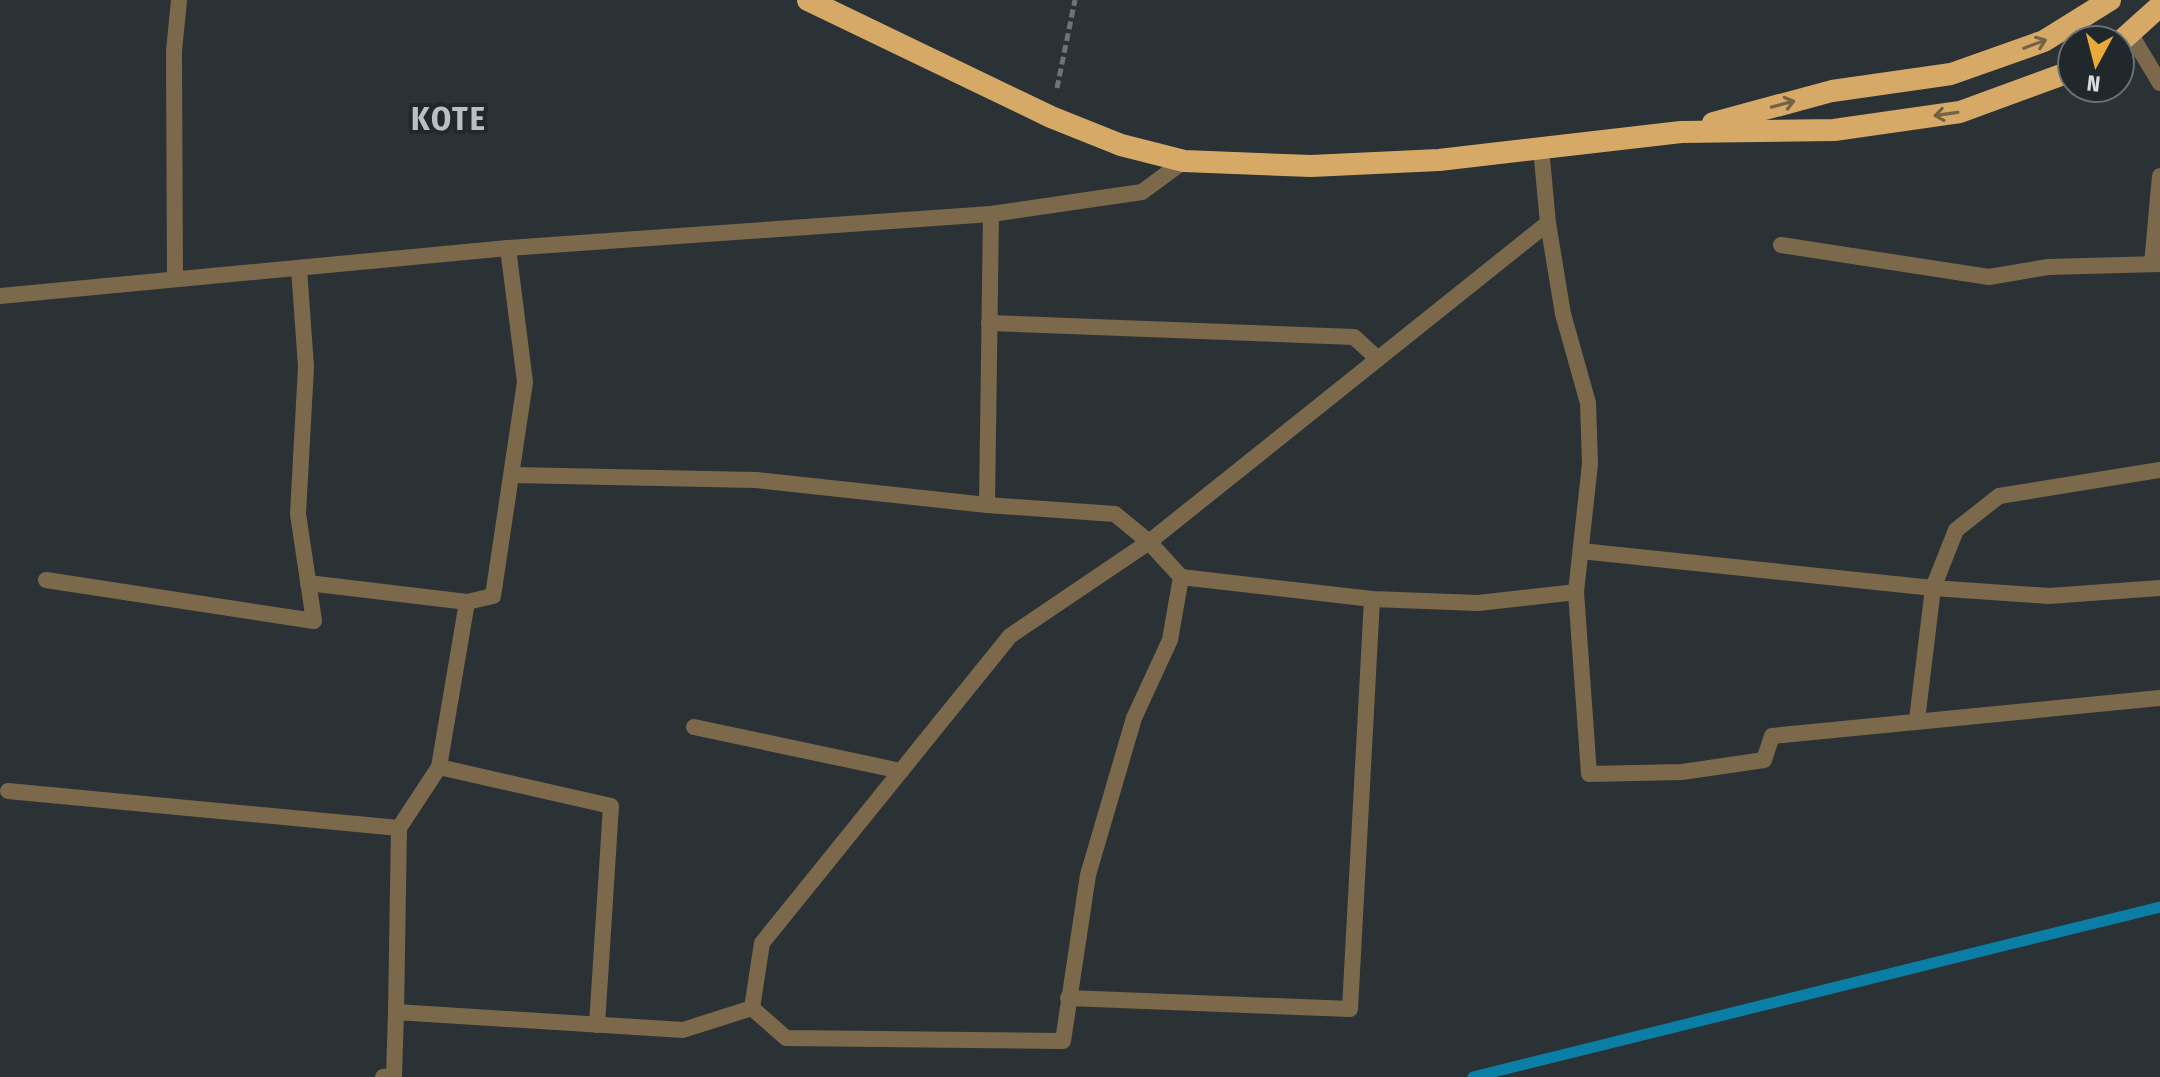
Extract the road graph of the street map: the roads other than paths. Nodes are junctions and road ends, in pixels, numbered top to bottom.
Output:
1 (179, 0) edge
2 (808, 0) edge
3 (2110, 0) edge
4 (2160, 6) edge
5 (2136, 29) edge
6 (2136, 51) edge
7 (2056, 77) edge
8 (2160, 83) edge
9 (1681, 132) junction
10 (1541, 148) junction
11 (1184, 161) junction
12 (2160, 176) edge
13 (991, 214) junction
14 (1548, 223) junction
15 (1781, 245) dead end
16 (508, 248) junction
17 (2156, 264) edge
18 (299, 268) junction
19 (175, 279) junction
20 (0, 296) edge
21 (989, 323) junction
22 (1378, 359) junction
23 (2160, 470) edge
24 (513, 475) junction
25 (987, 505) junction
26 (1149, 542) junction
27 (1581, 551) junction
28 (1181, 577) junction
29 (46, 580) dead end
30 (308, 583) junction
31 (1933, 588) junction
32 (2160, 588) edge
33 (1576, 592) junction
34 (1372, 599) junction
35 (467, 602) junction
36 (2160, 698) edge
37 (1917, 720) junction
38 (694, 727) dead end
39 (439, 767) junction
40 (901, 771) junction
41 (8, 791) dead end
42 (399, 828) junction
43 (1068, 998) junction
44 (752, 1008) junction
45 (396, 1012) junction
46 (597, 1025) junction
47 (383, 1077) edge

1 - 19 street
2 - 11 highway
9 -> 3 highway
4 - 5 highway
6 - 8 street
7 -> 9 highway
9 - 10 highway
10 - 11 highway
10 - 14 street
11 - 13 street
12 - 17 street
13 - 16 street
13 - 21 street
14 - 22 street
14 - 27 street
15 - 17 street
16 - 18 street
16 - 24 street
18 - 19 street
18 - 30 street
19 - 20 street
21 - 22 street
21 - 25 street
22 - 26 street
23 - 31 street
24 - 25 street
24 - 35 street
25 - 26 street
26 - 28 street
26 - 40 street
27 - 31 street
27 - 33 street
28 - 34 street
28 - 43 street
29 - 30 street
30 - 35 street
31 - 32 street
31 - 37 street
33 - 34 street
33 - 37 street
34 - 43 street
35 - 39 street
36 - 37 street
38 - 40 street
39 - 42 street
39 - 46 street
40 - 44 street
41 - 42 street
42 - 45 street
43 - 44 street
44 - 46 street
45 - 46 street
45 - 47 street

